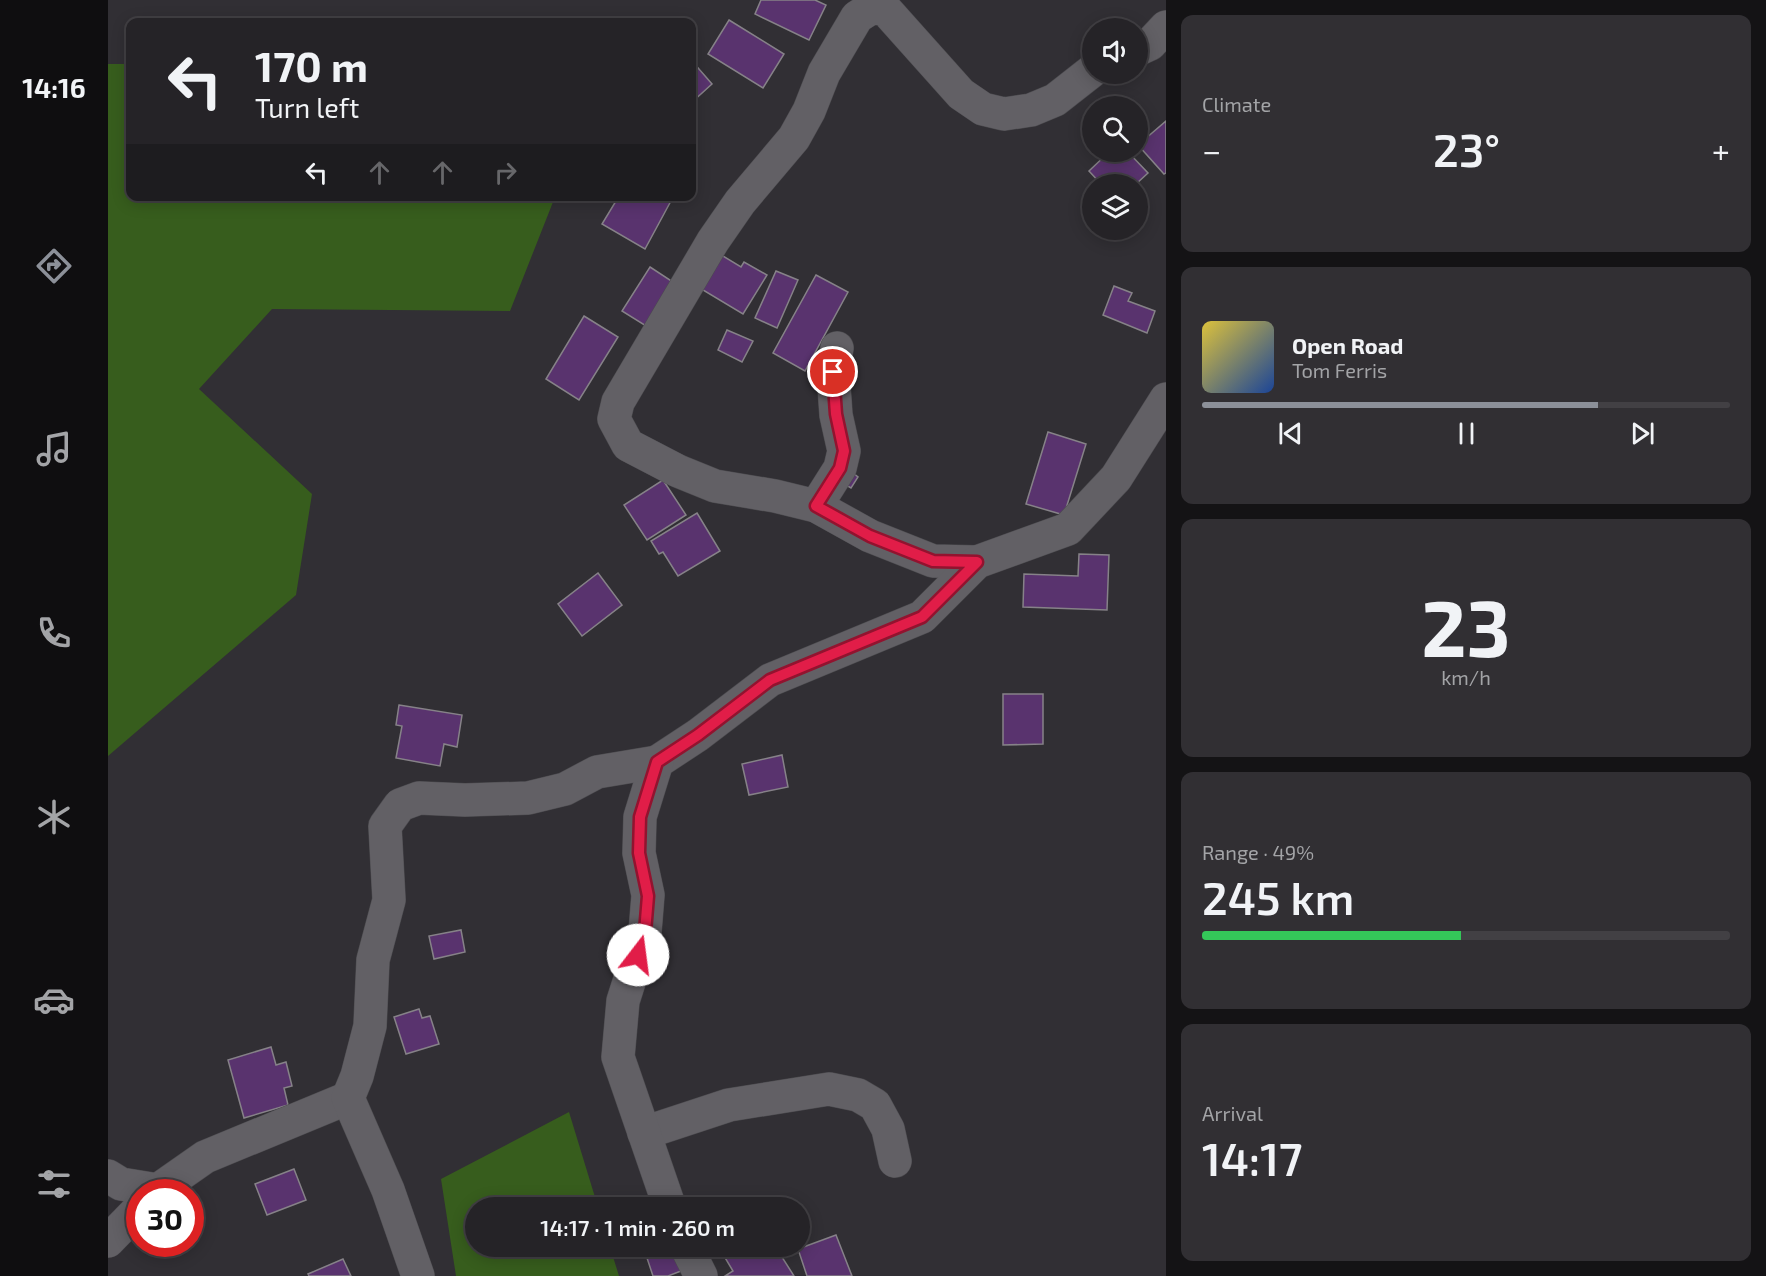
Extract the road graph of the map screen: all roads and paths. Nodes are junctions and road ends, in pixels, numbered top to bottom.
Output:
1 (1166, 27) edge
2 (1148, 45) edge
3 (1082, 79) edge
4 (837, 348) dead end
5 (1166, 399) edge
6 (816, 506) junction
7 (977, 562) junction
8 (657, 762) junction
9 (348, 1098) junction
10 (644, 1133) junction
11 (895, 1161) dead end
12 (108, 1176) edge
13 (175, 1179) edge
14 (126, 1186) edge
15 (666, 1197) edge
16 (126, 1223) edge
17 (108, 1241) edge
18 (691, 1257) edge
19 (418, 1276) edge
20 (700, 1276) edge

1 - 2 street
3 - 6 street
4 - 6 street
5 - 7 street
6 - 7 street
7 - 8 street
8 - 9 street
8 - 10 street
9 - 13 street
9 - 19 street
10 - 11 street
10 - 15 street
12 - 14 street
16 - 17 street
18 - 20 street

